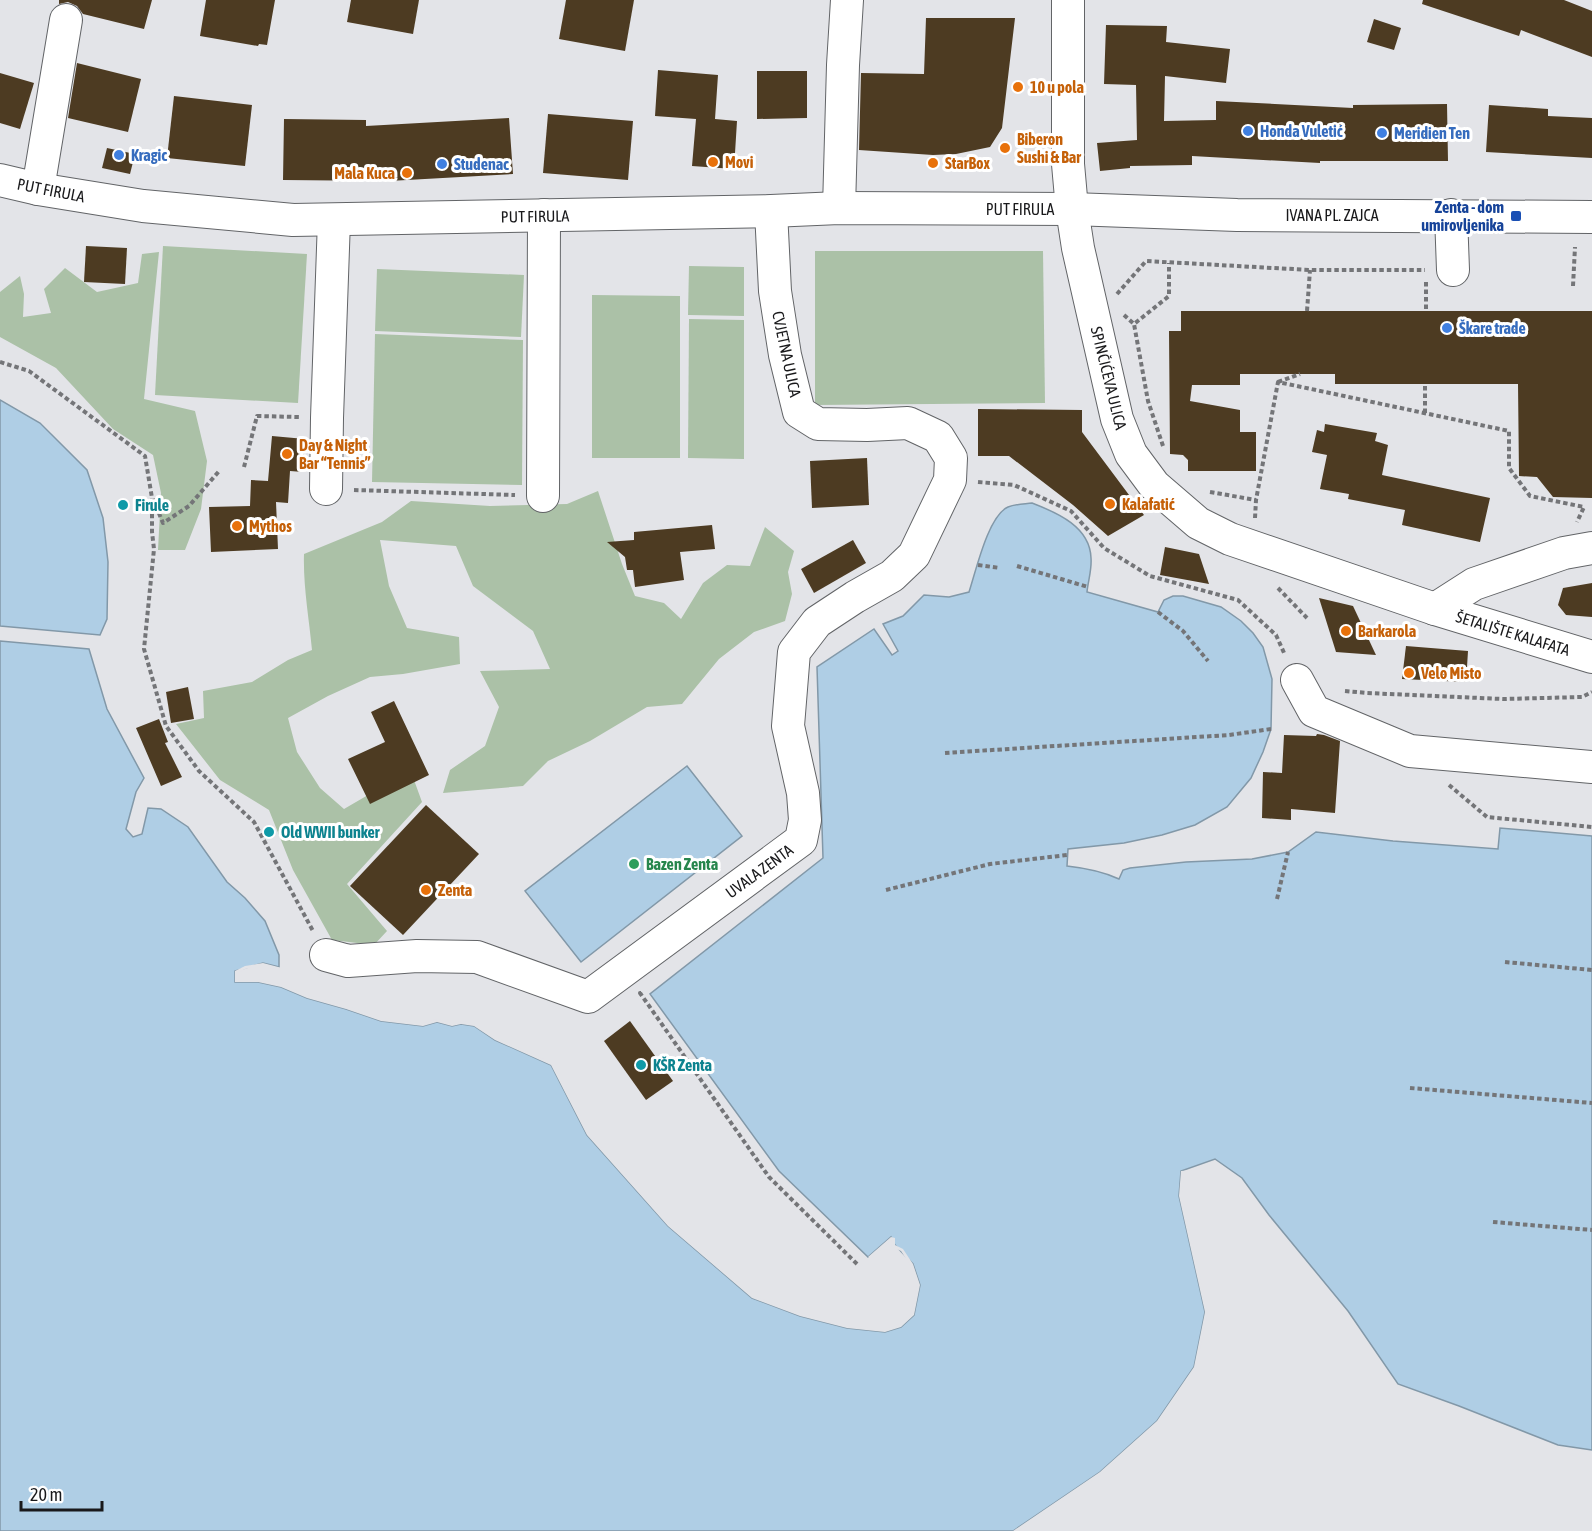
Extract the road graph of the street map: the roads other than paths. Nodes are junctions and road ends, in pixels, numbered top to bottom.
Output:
1 (848, 0) edge
2 (1068, 0) edge
3 (66, 20) dead end
4 (12, 186) edge
5 (839, 208) junction
6 (1072, 209) junction
7 (771, 211) junction
8 (1451, 215) junction
9 (544, 216) junction
10 (1592, 217) edge
11 (334, 220) junction
12 (1453, 270) dead end
13 (951, 480) joint
14 (326, 489) road end
15 (543, 496) road end
16 (1578, 551) edge
17 (1435, 609) junction
18 (1592, 657) edge
19 (1297, 680) road end
20 (1592, 767) edge
21 (326, 955) road end

1 - 5 street
2 - 6 street, SPINČIĆEVA ULICA
3 - 4 street
4 - 11 street, PUT FIRULA
5 - 6 street, PUT FIRULA
5 - 7 street, PUT FIRULA
6 - 8 street, IVANA PL. ZAJCA
6 - 17 street, SPINČIĆEVA ULICA
7 - 9 street, PUT FIRULA
7 - 13 street, CVJETNA ULICA
8 - 10 street, IVANA PL. ZAJCA
8 - 12 street
9 - 11 street, PUT FIRULA
9 - 15 street
11 - 14 street
13 - 21 street, UVALA ZENTA
16 - 17 street
17 - 18 street, ŠETALIŠTE KALAFATA
19 - 20 street

